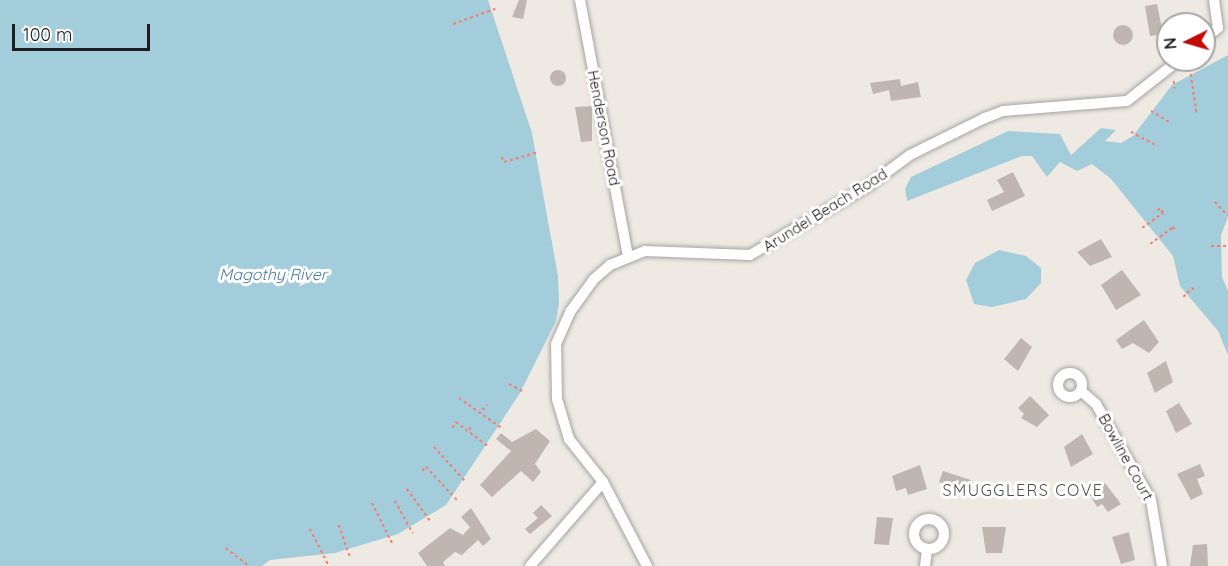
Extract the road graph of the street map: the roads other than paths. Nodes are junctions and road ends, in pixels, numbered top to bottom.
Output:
1 (580, 0) edge
2 (1216, 14) edge
3 (1216, 30) edge
4 (1164, 72) edge
5 (628, 256) junction
6 (1081, 391) dead end
7 (603, 482) junction
8 (927, 549) dead end
9 (530, 566) edge
10 (647, 566) edge
11 (925, 566) edge
12 (1162, 566) edge

1 - 5 street, Henderson Road
2 - 3 street
4 - 5 street, Arundel Beach Road
5 - 7 street, Arundel Beach Road
6 - 12 street, Bowline Court
7 - 9 street
7 - 10 street, Arundel Beach Road
8 - 11 street

